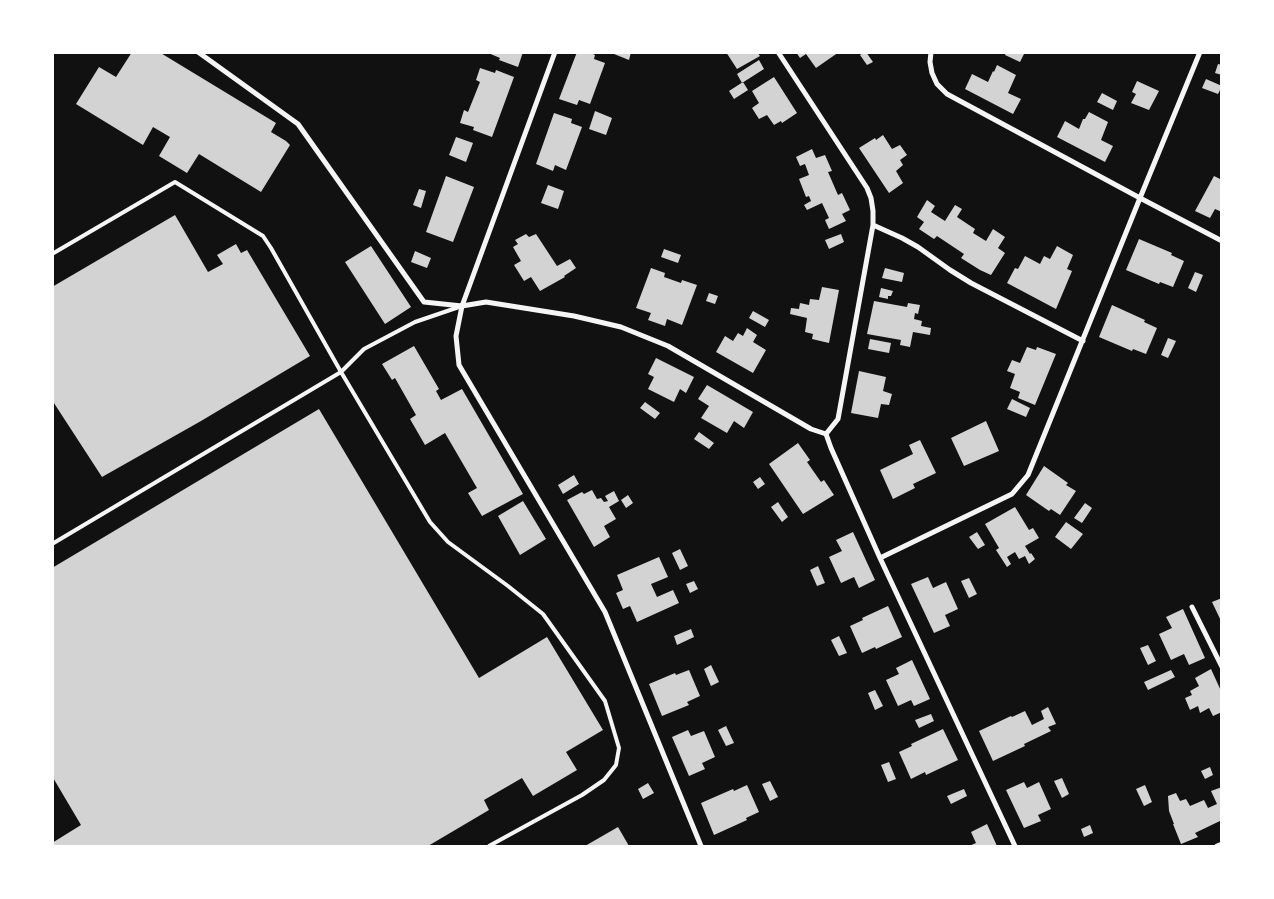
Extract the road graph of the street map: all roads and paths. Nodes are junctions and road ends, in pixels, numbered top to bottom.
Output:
1 (198, 52) edge
2 (555, 52) edge
3 (778, 52) edge
4 (931, 52) edge
5 (1200, 52) edge
6 (1140, 198) junction
7 (873, 225) junction
8 (1222, 241) edge
9 (52, 254) edge
10 (462, 306) junction
11 (1083, 341) junction
12 (342, 372) junction
13 (826, 434) junction
14 (52, 544) edge
15 (880, 558) junction
16 (1192, 607) dead end
17 (1222, 667) edge
18 (1222, 844) edge
19 (489, 846) edge
20 (701, 846) edge
21 (1014, 846) edge
22 (1217, 846) edge

1 - 10 street
2 - 10 street
3 - 7 street
4 - 6 street
5 - 6 street
6 - 8 street
6 - 11 street
7 - 11 street
7 - 13 street
9 - 12 lane
10 - 12 lane
10 - 13 street
10 - 20 street
11 - 15 street
12 - 14 lane
12 - 19 lane
13 - 15 street
15 - 21 street
16 - 17 street
18 - 22 street

